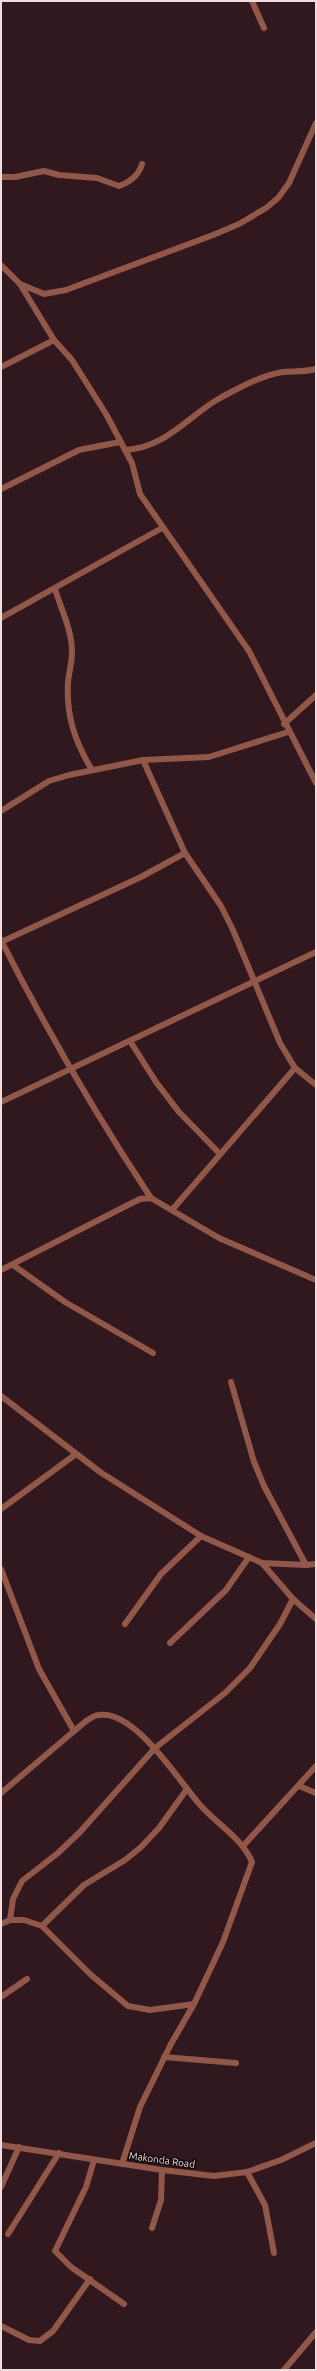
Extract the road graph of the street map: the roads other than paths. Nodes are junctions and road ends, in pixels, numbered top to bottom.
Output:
1 (252, 1) edge
2 (264, 28) dead end
3 (316, 123) edge
4 (142, 164) dead end
5 (1, 177) edge
6 (1, 265) edge
7 (20, 284) junction
8 (54, 340) junction
9 (1, 366) edge
10 (316, 369) edge
11 (120, 442) junction
12 (126, 450) junction
13 (1, 489) edge
14 (162, 528) junction
15 (55, 589) junction
16 (1, 618) edge
17 (316, 695) edge
18 (284, 724) junction
19 (288, 732) junction
20 (143, 760) junction
21 (92, 770) junction
22 (316, 783) edge
23 (1, 811) edge
24 (185, 853) junction
25 (1, 941) edge
26 (316, 952) edge
27 (256, 981) junction
28 (130, 1041) junction
29 (294, 1068) junction
30 (71, 1070) junction
31 (316, 1085) edge
32 (1, 1102) edge
33 (220, 1154) junction
34 (151, 1198) junction
35 (172, 1210) junction
36 (13, 1265) junction
37 (1, 1270) edge
38 (316, 1280) edge
39 (153, 1353) dead end
40 (231, 1382) dead end
41 (1, 1396) edge
42 (76, 1454) junction
43 (1, 1509) edge
44 (201, 1536) junction
45 (249, 1557) junction
46 (262, 1563) junction
47 (316, 1564) edge
48 (306, 1565) junction
49 (1, 1569) edge
50 (294, 1599) junction
51 (316, 1618) edge
52 (125, 1624) dead end
53 (170, 1643) dead end
54 (74, 1731) junction
55 (156, 1748) junction
56 (316, 1766) edge
57 (299, 1786) junction
58 (187, 1790) junction
59 (1, 1793) edge
60 (316, 1793) edge
61 (243, 1846) junction
62 (10, 1920) junction
63 (1, 1924) edge
64 (42, 1926) junction
65 (27, 1979) dead end
66 (1, 1997) edge
67 (194, 2004) junction
68 (164, 2057) junction
69 (236, 2063) dead end
70 (316, 2143) edge
71 (1, 2145) edge
72 (19, 2148) junction
73 (59, 2153) junction
74 (94, 2160) junction
75 (122, 2164) junction
76 (162, 2170) junction
77 (247, 2172) junction
78 (1, 2187) edge
79 (152, 2228) dead end
80 (8, 2234) dead end
81 (274, 2253) dead end
82 (90, 2279) junction
83 (124, 2304) dead end
84 (1, 2326) edge
85 (316, 2332) edge
86 (284, 2370) edge

1 - 2 street
3 - 7 street
4 - 5 street
6 - 7 street
7 - 8 street
8 - 9 street
8 - 11 street
10 - 12 street
11 - 12 street
11 - 13 street
12 - 14 street
14 - 15 street
14 - 18 street
15 - 16 street
15 - 21 street
17 - 18 street
18 - 19 street
19 - 20 street
19 - 22 street
20 - 21 street
20 - 24 street
21 - 23 street
24 - 25 street
24 - 27 street
25 - 30 street
26 - 27 street
27 - 28 street
27 - 29 street
28 - 30 street
28 - 33 street
29 - 31 street
29 - 33 street
30 - 32 street
30 - 34 street
33 - 35 street
34 - 35 street
34 - 36 street
35 - 38 street
36 - 37 street
36 - 39 street
40 - 48 street
41 - 42 street
42 - 43 street
42 - 44 street
44 - 45 street
44 - 52 street
45 - 46 street
45 - 53 street
46 - 48 street
46 - 50 street
47 - 48 street
49 - 54 street
50 - 51 street
50 - 55 street
54 - 55 street
54 - 59 street
55 - 58 street
55 - 62 street
56 - 57 street
57 - 60 street
57 - 61 street
58 - 61 street
58 - 64 street
61 - 67 street
62 - 63 street
62 - 64 street
64 - 67 street
65 - 66 street
67 - 68 street
68 - 69 street
68 - 75 street
70 - 77 street, Makonda Road
71 - 72 street, Makonda Road
72 - 73 street, Makonda Road
72 - 78 street
73 - 74 street, Makonda Road
73 - 80 street
74 - 75 street, Makonda Road
74 - 82 street
75 - 76 street, Makonda Road
76 - 77 street, Makonda Road
76 - 79 street
77 - 81 street
82 - 83 street
82 - 84 street
85 - 86 street

